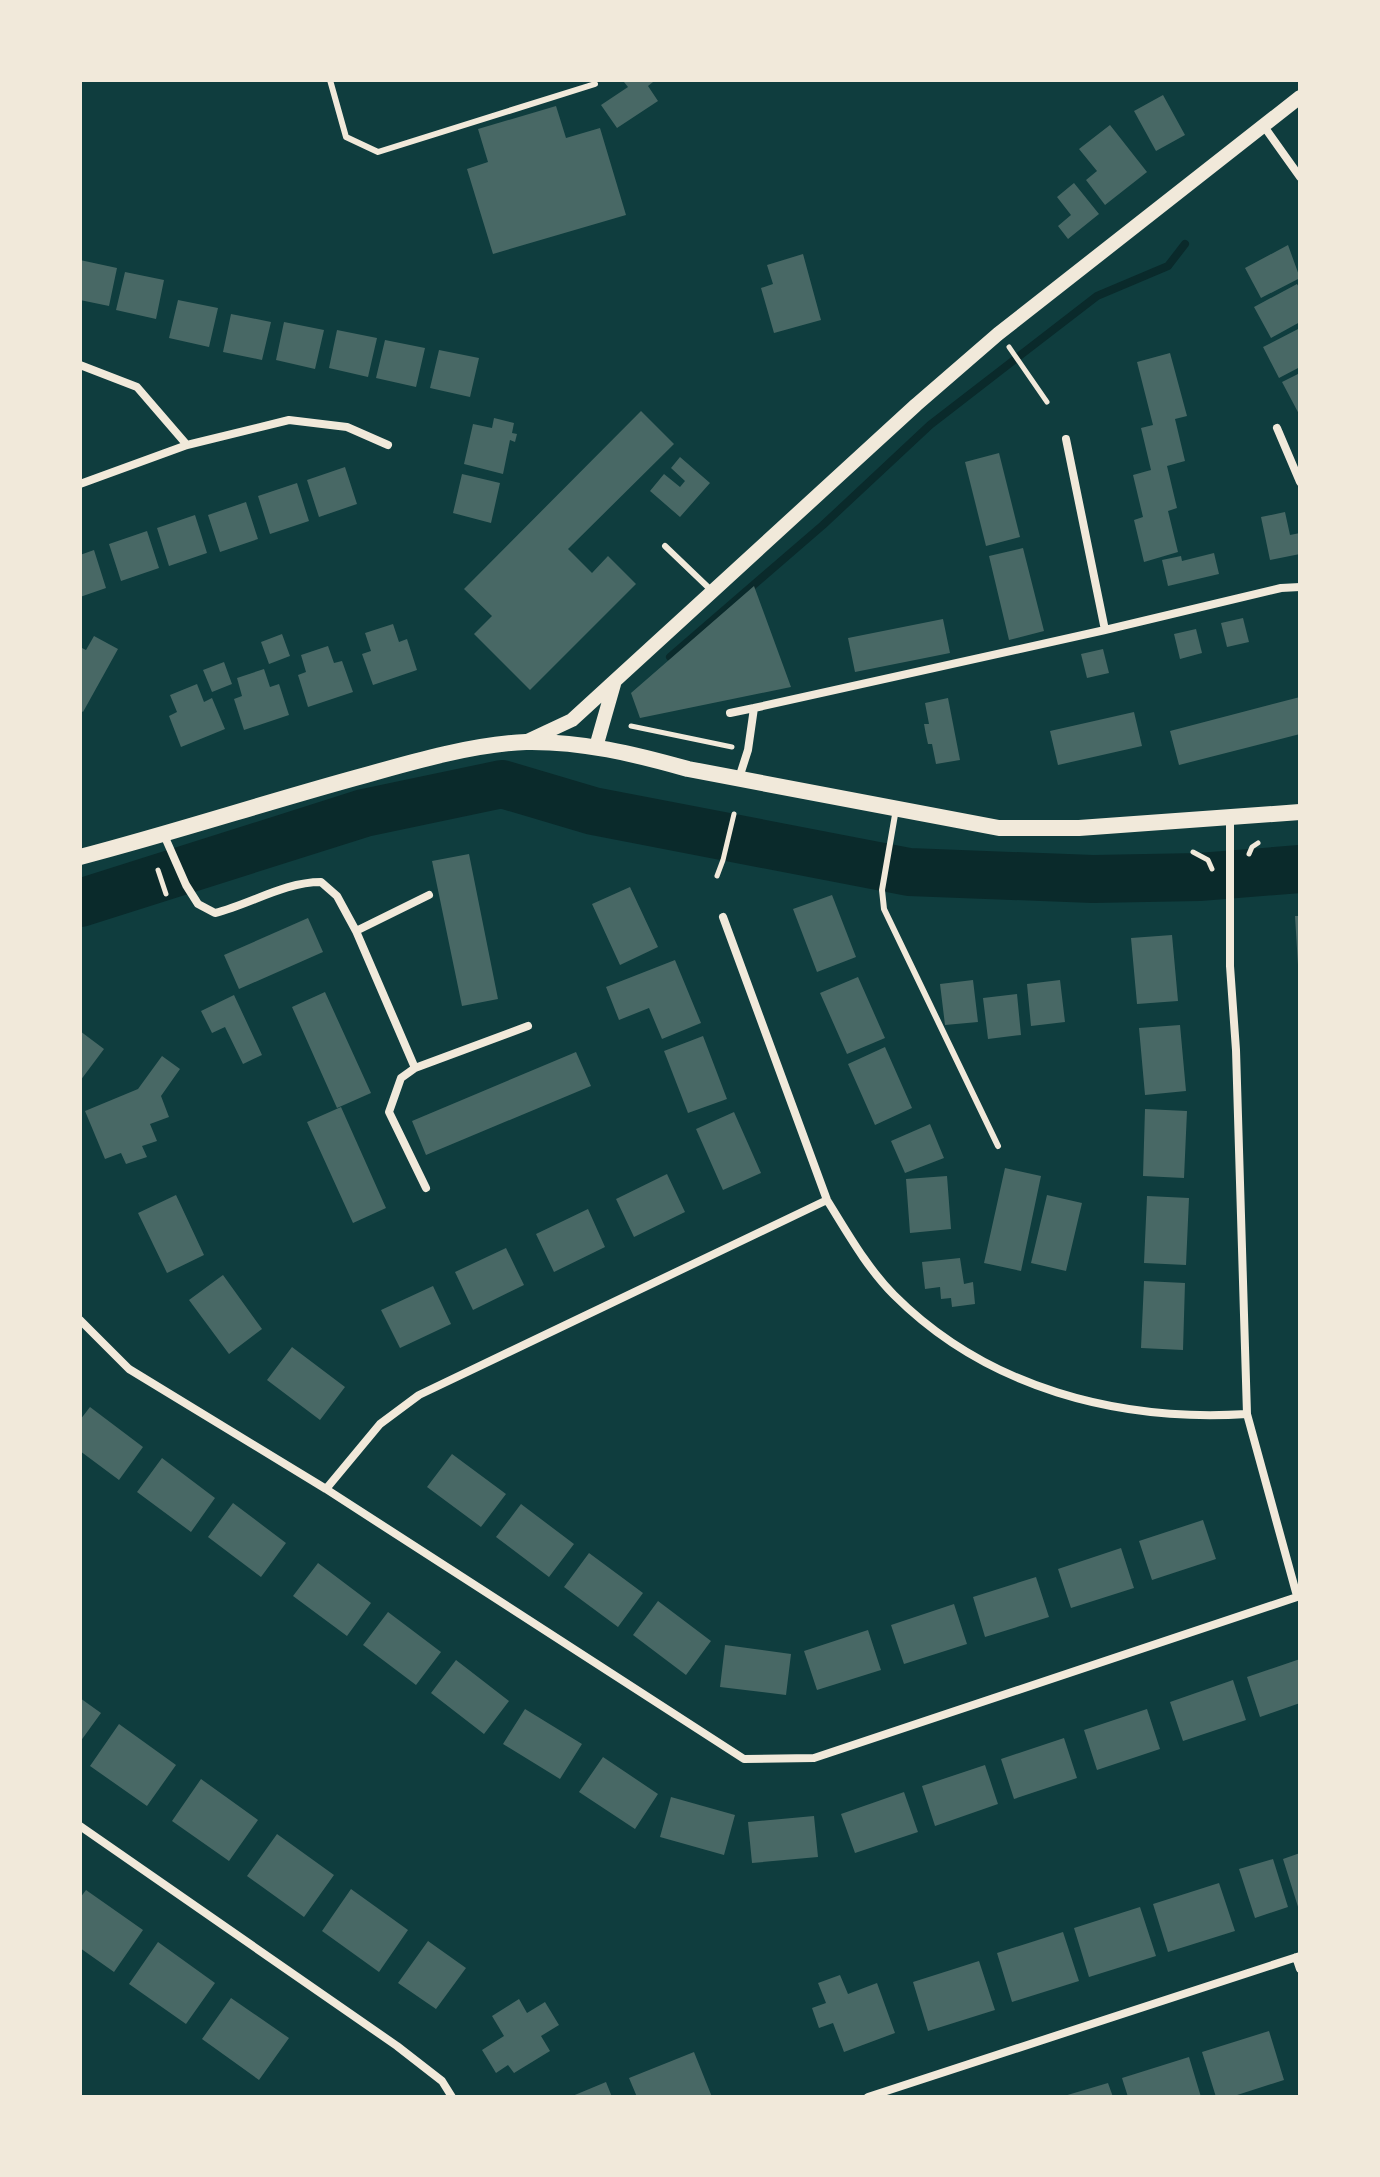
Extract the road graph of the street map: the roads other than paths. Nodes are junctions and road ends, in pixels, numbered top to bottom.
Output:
1 (330, 80) edge
2 (595, 84) dead end
3 (1300, 97) edge
4 (1263, 125) junction
5 (1300, 177) edge
6 (80, 365) edge
7 (1277, 428) dead end
8 (1066, 439) dead end
9 (187, 445) junction
10 (388, 445) dead end
11 (1300, 482) edge
12 (80, 484) edge
13 (665, 546) dead end
14 (1300, 587) edge
15 (713, 591) junction
16 (1105, 630) junction
17 (614, 684) junction
18 (754, 708) junction
19 (730, 713) dead end
20 (524, 742) junction
21 (596, 747) junction
22 (739, 778) junction
23 (896, 809) junction
24 (1300, 812) edge
25 (1230, 819) junction
26 (164, 835) junction
27 (80, 857) edge
28 (429, 895) dead end
29 (723, 917) dead end
30 (356, 931) junction
31 (528, 1026) dead end
32 (415, 1068) junction
33 (998, 1146) dead end
34 (426, 1188) dead end
35 (827, 1200) junction
36 (80, 1320) edge
37 (1247, 1414) junction
38 (326, 1489) junction
39 (1298, 1596) edge
40 (80, 1826) edge
41 (1298, 1956) edge
42 (1300, 1969) edge
43 (452, 2097) edge
44 (868, 2097) edge

1 - 2 lane
3 - 4 street
4 - 5 street
4 - 15 street
6 - 9 street
7 - 11 street
8 - 16 street
9 - 10 street
9 - 12 street
13 - 15 lane
14 - 16 street
15 - 17 street
16 - 18 street
17 - 20 street
17 - 21 street
18 - 19 street
18 - 22 street
20 - 21 main road
20 - 26 main road
21 - 22 main road
22 - 23 main road
23 - 25 main road
23 - 33 lane
24 - 25 main road
25 - 37 street
26 - 27 main road
26 - 30 street
28 - 30 street
29 - 35 street
30 - 32 street
31 - 32 street
32 - 34 street
35 - 37 street
35 - 38 street
36 - 38 street
37 - 39 street
38 - 39 street
40 - 43 street
41 - 42 street
41 - 44 street

